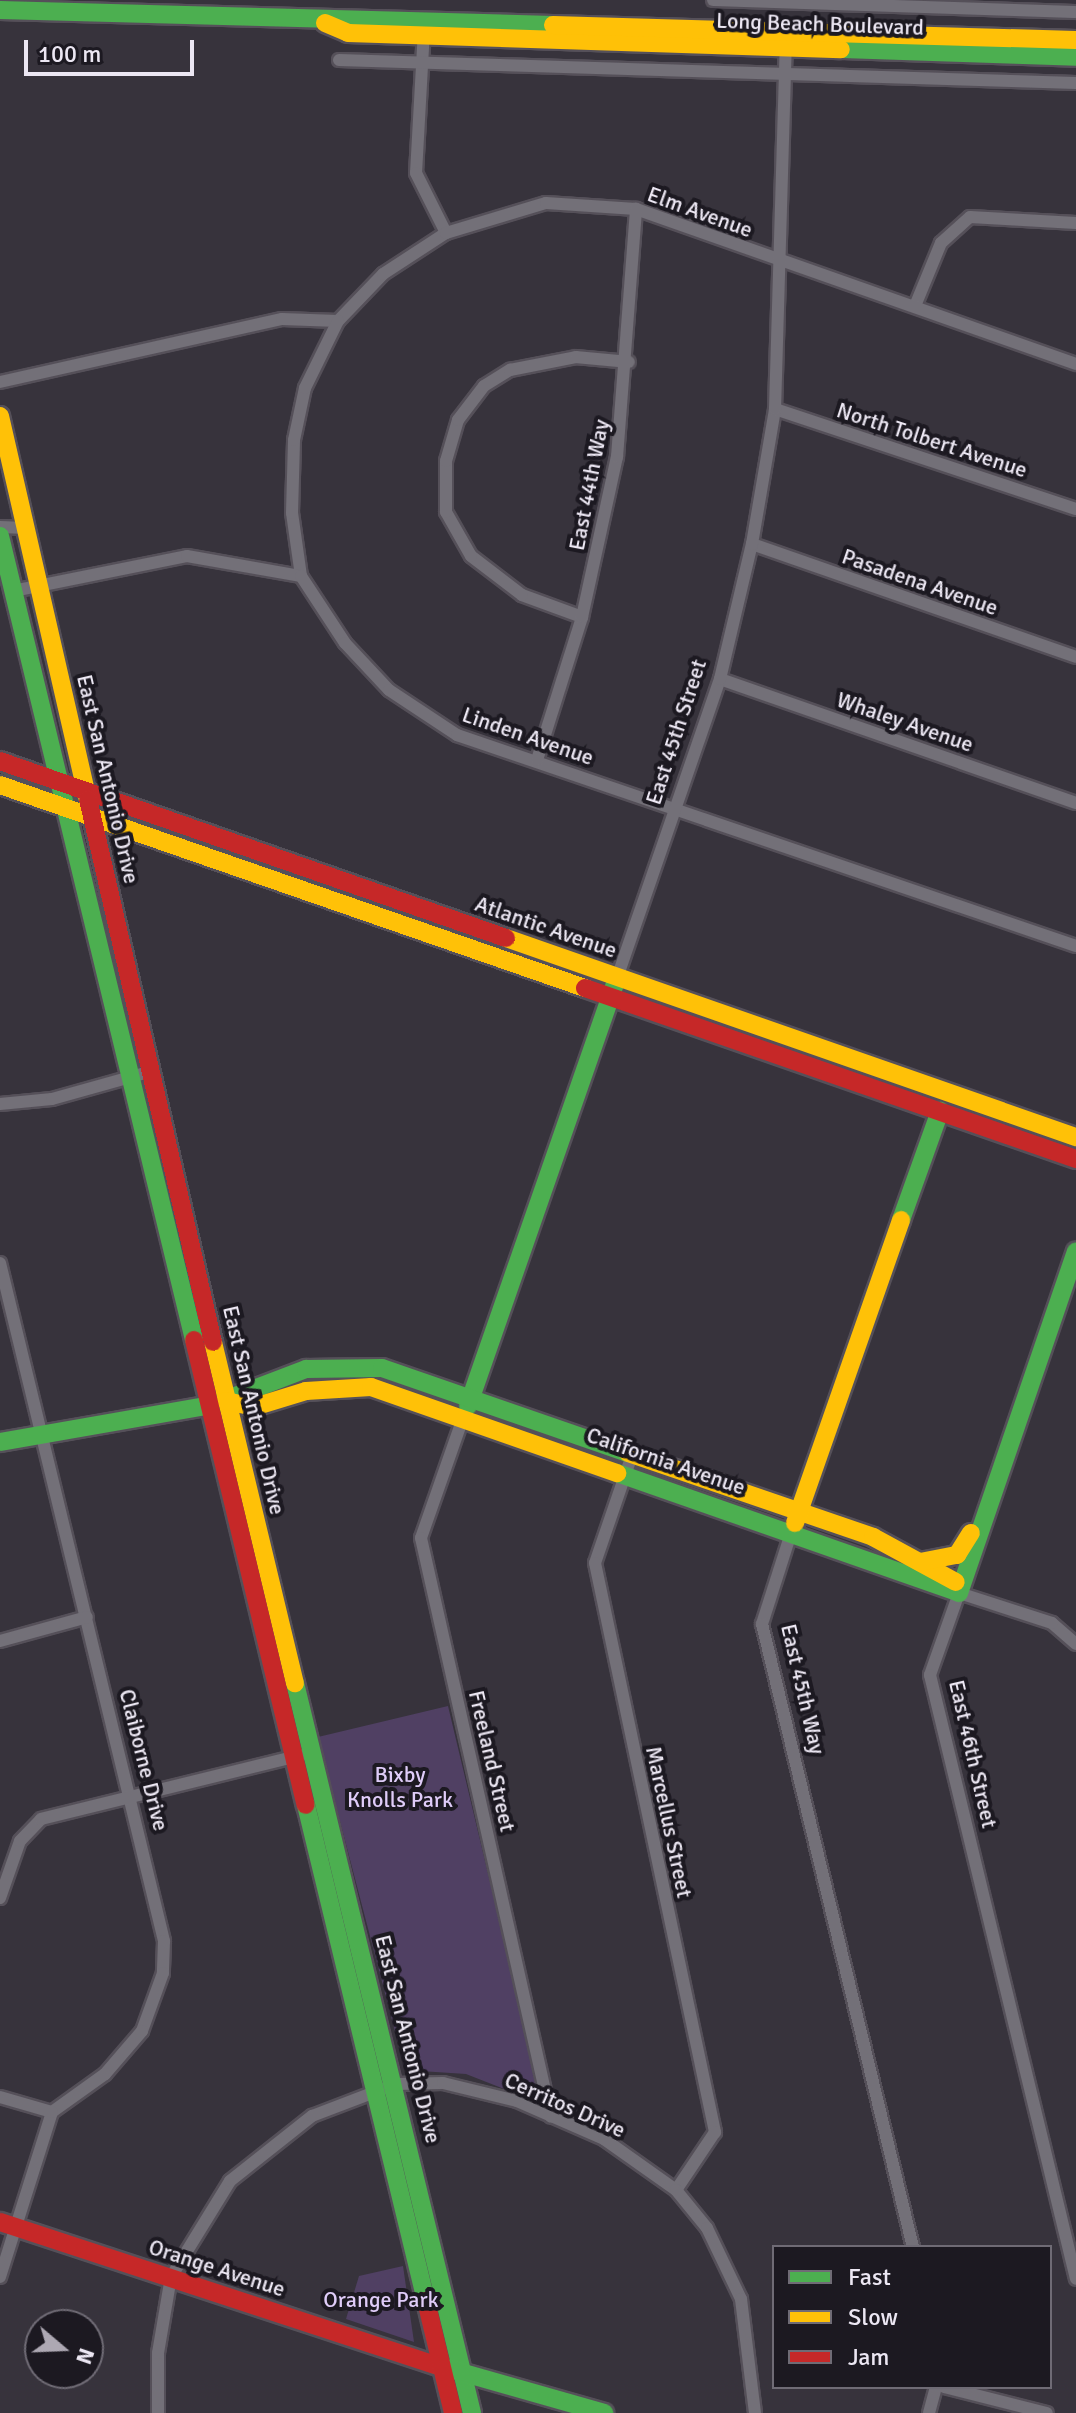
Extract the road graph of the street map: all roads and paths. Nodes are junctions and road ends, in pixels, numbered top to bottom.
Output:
1 (226, 0) edge
2 (713, 0) edge
3 (0, 10) edge
4 (1076, 12) edge
5 (225, 21) junction
6 (424, 27) junction
7 (786, 38) junction
8 (1076, 40) edge
9 (1076, 57) edge
10 (339, 60) dead end
11 (423, 62) junction
12 (786, 70) junction
13 (1076, 83) edge
14 (636, 209) junction
15 (1076, 223) edge
16 (446, 233) junction
17 (784, 264) junction
18 (915, 306) junction
19 (338, 321) junction
20 (629, 362) junction
21 (1076, 364) edge
22 (0, 382) edge
23 (775, 409) junction
24 (0, 416) edge
25 (1076, 509) edge
26 (0, 527) edge
27 (26, 528) junction
28 (0, 536) edge
29 (752, 544) junction
30 (301, 576) junction
31 (40, 584) junction
32 (13, 591) junction
33 (582, 617) junction
34 (1076, 657) edge
35 (720, 679) junction
36 (537, 760) junction
37 (0, 761) edge
38 (57, 781) junction
39 (0, 785) edge
40 (86, 790) junction
41 (1076, 803) edge
42 (63, 805) junction
43 (676, 808) junction
44 (90, 814) junction
45 (1076, 946) edge
46 (614, 987) junction
47 (152, 1071) junction
48 (130, 1076) junction
49 (0, 1104) edge
50 (940, 1111) junction
51 (1076, 1137) edge
52 (1076, 1159) edge
53 (1076, 1252) edge
54 (1, 1270) edge
55 (471, 1398) junction
56 (219, 1403) junction
57 (463, 1418) junction
58 (46, 1438) junction
59 (0, 1442) edge
60 (628, 1463) junction
61 (985, 1516) junction
62 (795, 1522) junction
63 (920, 1562) junction
64 (961, 1588) junction
65 (87, 1617) junction
66 (0, 1641) edge
67 (1076, 1644) edge
68 (304, 1755) junction
69 (132, 1794) junction
70 (0, 1898) edge
71 (396, 2084) junction
72 (377, 2091) junction
73 (0, 2097) edge
74 (52, 2112) junction
75 (551, 2117) junction
76 (676, 2190) junction
77 (7, 2224) edge
78 (913, 2245) edge
79 (0, 2277) edge
80 (171, 2277) junction
81 (1076, 2279) edge
82 (441, 2367) junction
83 (462, 2374) junction
84 (935, 2389) edge
85 (952, 2389) edge
86 (158, 2413) edge
87 (453, 2413) edge
88 (472, 2413) edge
89 (604, 2413) edge
90 (755, 2413) edge
91 (929, 2413) edge
92 (1047, 2413) edge

1 - 5 street
2 - 4 street
3 - 5 main road, Long Beach Boulevard
5 - 6 main road, Long Beach Boulevard
6 - 7 main road, Long Beach Boulevard
6 - 11 street
7 - 8 main road, Long Beach Boulevard
7 - 9 main road, Long Beach Boulevard
7 - 12 street, East 45th Street
10 - 11 street
11 - 12 street
11 - 16 street
12 - 13 street
12 - 17 street, East 45th Street
14 - 16 street, Elm Avenue
14 - 17 street, Elm Avenue
14 - 20 street, East 44th Way
15 - 18 street
16 - 19 street, Elm Avenue
17 - 18 street, Elm Avenue
17 - 23 street, East 45th Street
18 - 21 street, Elm Avenue
19 - 22 street
19 - 30 street, Elm Avenue
20 - 33 street, East 44th Way
20 - 33 street
23 - 25 street, North Tolbert Avenue
23 - 29 street, East 45th Street
24 - 27 main road, East San Antonio Drive
26 - 27 street
27 - 31 main road, East San Antonio Drive
28 - 32 main road, East San Antonio Drive
29 - 34 street, Pasadena Avenue
29 - 35 street, East 45th Street
30 - 31 street
30 - 36 street, Linden Avenue
31 - 32 street
31 - 40 main road, East San Antonio Drive
32 - 38 main road, East San Antonio Drive
33 - 36 street, East 44th Way
35 - 41 street, Whaley Avenue
35 - 43 street, East 45th Street
36 - 43 street, Linden Avenue
37 - 38 main road, Atlantic Avenue
38 - 40 main road, Atlantic Avenue
38 - 42 main road, East San Antonio Drive
39 - 42 main road, Atlantic Avenue
40 - 44 main road, East San Antonio Drive
40 - 46 main road, Atlantic Avenue
42 - 44 main road, Atlantic Avenue
42 - 48 main road, East San Antonio Drive
43 - 45 street, Linden Avenue
43 - 46 street, East 45th Street
44 - 46 main road, Atlantic Avenue
44 - 47 main road, East San Antonio Drive
46 - 50 main road, Atlantic Avenue
46 - 51 main road, Atlantic Avenue
46 - 55 main road, East 45th Street
47 - 48 street
47 - 56 main road, East San Antonio Drive
48 - 49 street
48 - 56 main road, East San Antonio Drive
50 - 52 main road, Atlantic Avenue
50 - 62 main road, East 45th Way
53 - 61 main road, East 46th Street
54 - 58 street, Claiborne Drive
55 - 56 main road, California Avenue
55 - 57 main road, East 45th Street
55 - 60 main road, California Avenue
56 - 57 main road, California Avenue
56 - 58 main road, California Avenue
56 - 68 main road, East San Antonio Drive
57 - 60 main road, California Avenue
57 - 75 street, Freeland Street
58 - 59 main road, California Avenue
58 - 65 street, Claiborne Drive
60 - 62 main road, California Avenue
60 - 76 street, Marcellus Street
61 - 63 main road
61 - 64 main road, East 46th Street
62 - 63 main road, California Avenue
62 - 64 main road, California Avenue
62 - 78 street, East 45th Way
63 - 64 main road, California Avenue
64 - 67 street, California Avenue
64 - 81 street, East 46th Street
65 - 66 street
65 - 69 street, Claiborne Drive
68 - 69 street
68 - 71 main road, East San Antonio Drive
68 - 72 main road, East San Antonio Drive
69 - 70 street
69 - 74 street, Claiborne Drive
71 - 72 street, Cerritos Drive
71 - 75 street, Cerritos Drive
71 - 83 main road, East San Antonio Drive
72 - 80 street, Cerritos Drive
72 - 82 main road, East San Antonio Drive
73 - 74 street
74 - 77 street
75 - 76 street, Cerritos Drive
76 - 90 street, Cerritos Drive
77 - 79 street
77 - 80 main road, Orange Avenue
80 - 82 main road, Orange Avenue
80 - 86 street, Cerritos Drive
82 - 83 main road, Orange Avenue
82 - 87 main road, East San Antonio Drive
83 - 88 main road, East San Antonio Drive
83 - 89 main road, Orange Avenue
84 - 91 street
85 - 92 street

